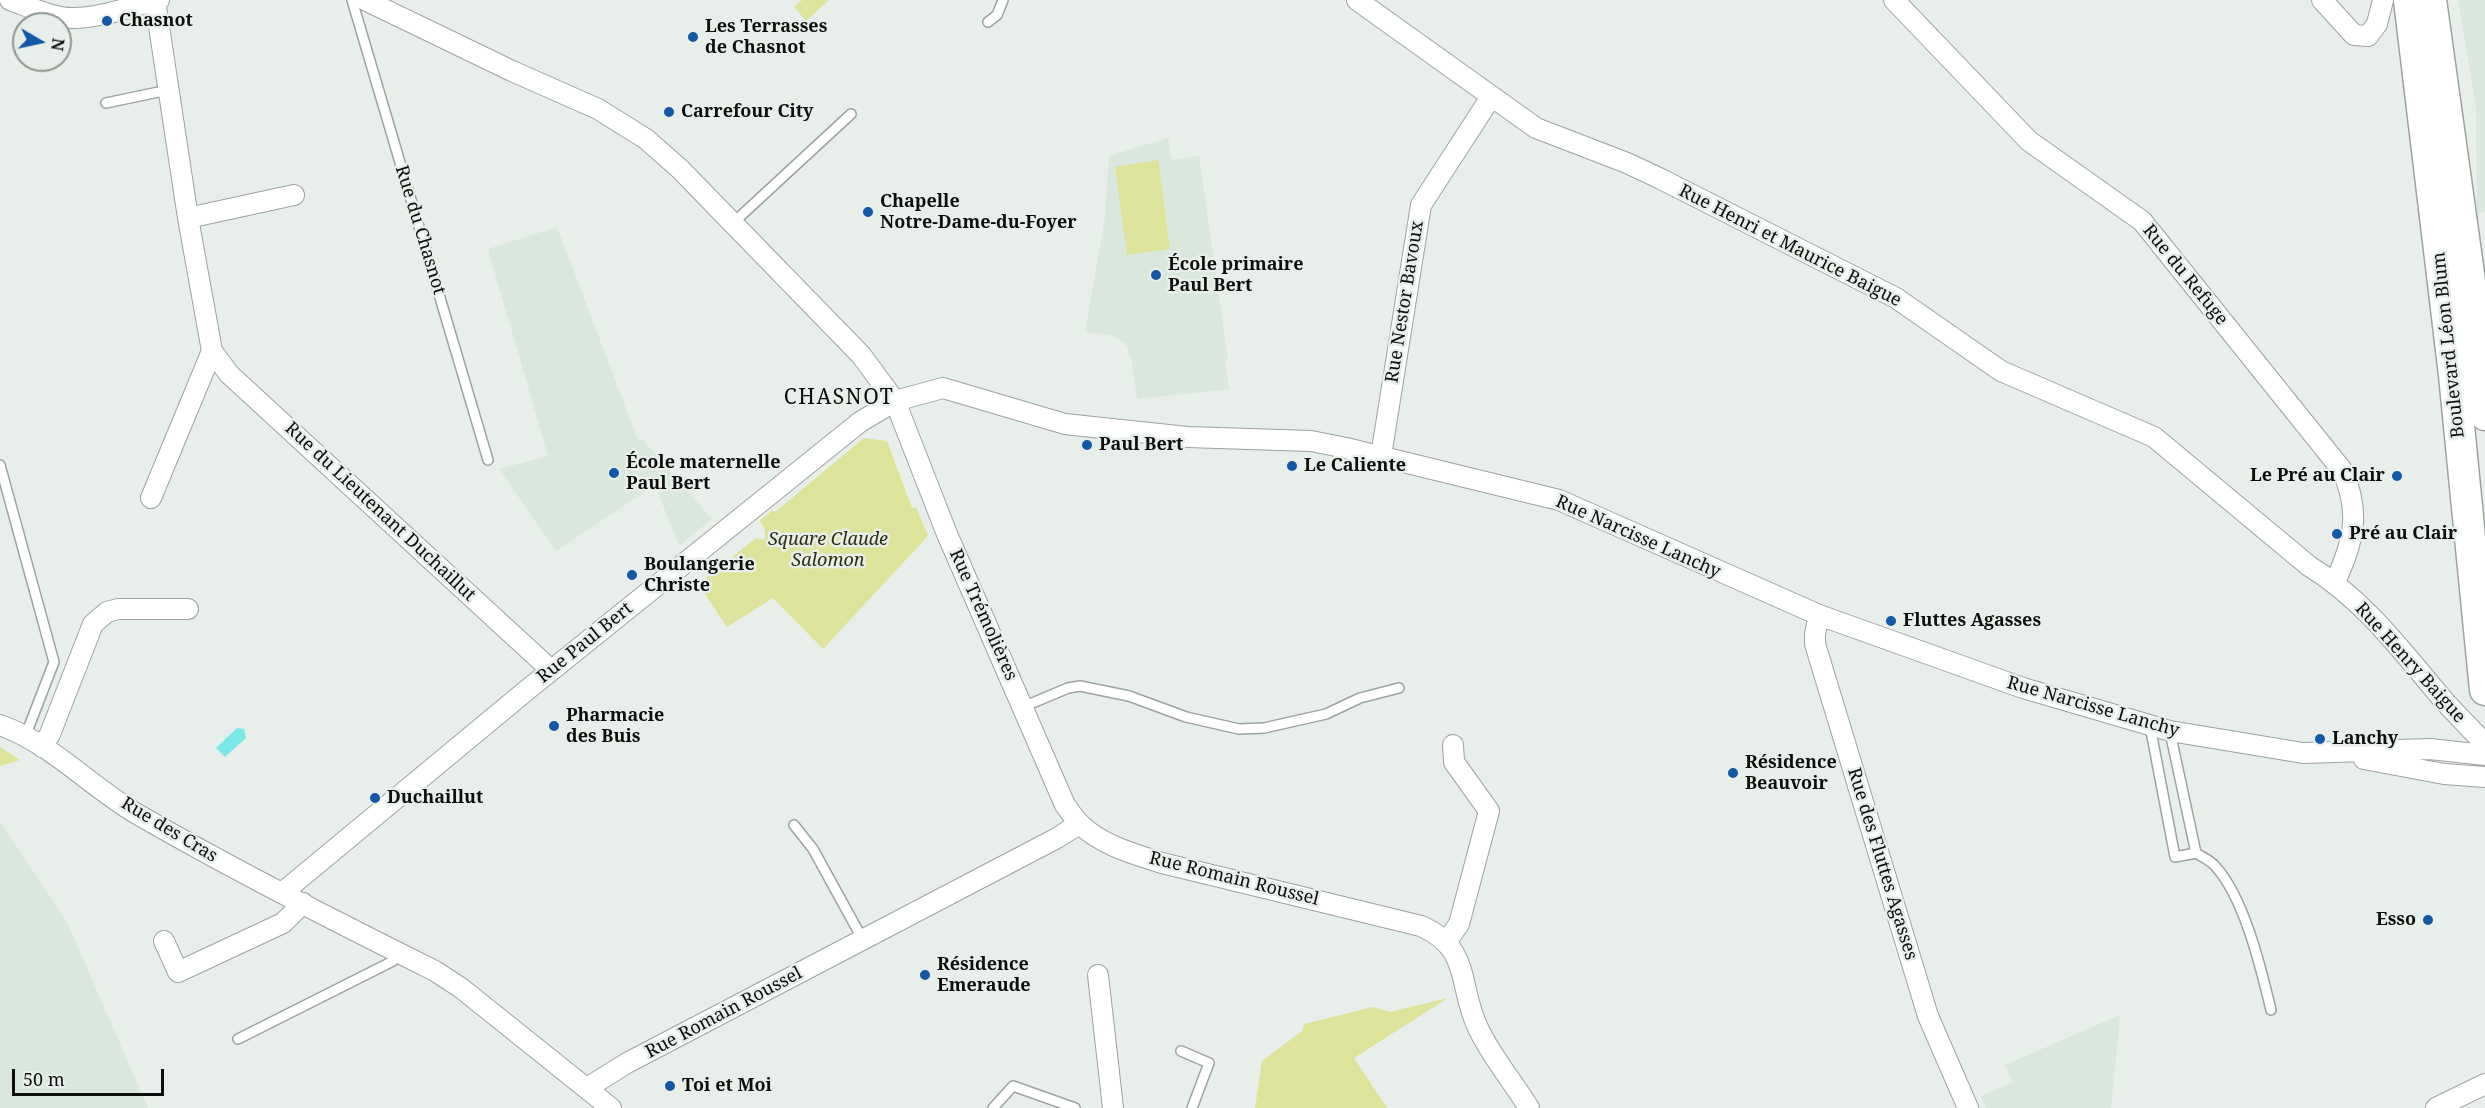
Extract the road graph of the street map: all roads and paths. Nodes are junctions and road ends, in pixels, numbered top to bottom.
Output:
1 (10, 0) edge
2 (156, 0) edge
3 (352, 0) edge
4 (365, 0) edge
5 (1003, 0) edge
6 (1357, 0) edge
7 (1894, 0) edge
8 (2322, 0) edge
9 (2383, 0) edge
10 (2409, 0) edge
11 (2431, 0) edge
12 (988, 22) dead end
13 (168, 90) junction
14 (1491, 97) junction
15 (106, 103) dead end
16 (852, 114) dead end
17 (294, 195) dead end
18 (188, 218) junction
19 (733, 223) junction
20 (212, 351) junction
21 (895, 401) junction
22 (2485, 415) edge
23 (1381, 456) junction
24 (488, 460) dead end
25 (0, 465) edge
26 (152, 498) dead end
27 (2335, 582) junction
28 (188, 609) dead end
29 (1819, 615) junction
30 (551, 670) junction
31 (1399, 688) dead end
32 (2485, 690) edge
33 (1023, 707) junction
34 (0, 725) edge
35 (2150, 726) junction
36 (2170, 731) junction
37 (34, 742) junction
38 (2485, 744) edge
39 (1453, 745) dead end
40 (2332, 753) junction
41 (2485, 755) edge
42 (2485, 777) edge
43 (1079, 824) junction
44 (794, 825) dead end
45 (2196, 853) junction
46 (282, 893) junction
47 (303, 903) junction
48 (863, 940) junction
49 (164, 941) dead end
50 (1447, 941) junction
51 (399, 953) junction
52 (1098, 975) dead end
53 (2271, 1010) dead end
54 (238, 1039) dead end
55 (1181, 1051) dead end
56 (2485, 1084) edge
57 (587, 1088) junction
58 (610, 1108) edge
59 (993, 1108) edge
60 (1075, 1108) edge
61 (1113, 1108) edge
62 (1192, 1108) edge
63 (1529, 1108) edge
64 (1968, 1108) edge
65 (2436, 1108) edge

1 - 2 street
2 - 13 street
3 - 24 lane, Rue du Chasnot
4 - 19 street
5 - 12 lane
6 - 14 street, Rue Henri et Maurice Baigue
7 - 27 street, Rue du Refuge
8 - 9 street
10 - 32 main road, Boulevard Léon Blum
11 - 22 main road, Boulevard Léon Blum
13 - 15 lane
13 - 18 street
14 - 23 street, Rue Nestor Bavoux
14 - 27 street, Rue Henri et Maurice Baigue
16 - 19 lane
17 - 18 street
18 - 20 street
19 - 21 street
20 - 26 street
20 - 30 street, Rue du Lieutenant Duchaillut
21 - 23 street, Rue Narcisse Lanchy
21 - 30 street, Rue Paul Bert
21 - 33 street, Rue Trémolières
23 - 29 street, Rue Narcisse Lanchy
25 - 37 lane
27 - 38 street, Rue Henry Baigue
28 - 37 street
29 - 35 street, Rue Narcisse Lanchy
29 - 64 street, Rue des Fluttes Agasses
30 - 46 street, Rue Paul Bert
31 - 33 lane
33 - 43 street, Rue Trémolières
34 - 37 street, Rue des Cras
35 - 36 street, Rue Narcisse Lanchy
35 - 45 lane
36 - 40 street, Rue Narcisse Lanchy
36 - 45 lane
37 - 46 street, Rue des Cras
39 - 50 street
40 - 41 street, Rue Narcisse Lanchy
40 - 42 street, Rue Narcisse Lanchy
43 - 48 street, Rue Romain Roussel
43 - 50 street, Rue Romain Roussel
44 - 48 lane
45 - 53 lane
46 - 47 street, Rue des Cras
47 - 49 street
47 - 51 street, Rue des Cras
48 - 57 street, Rue Romain Roussel
50 - 63 street
51 - 54 lane
51 - 57 street, Rue des Cras
52 - 61 street
55 - 62 lane
56 - 65 street
57 - 58 street, Rue des Cras
59 - 60 lane

